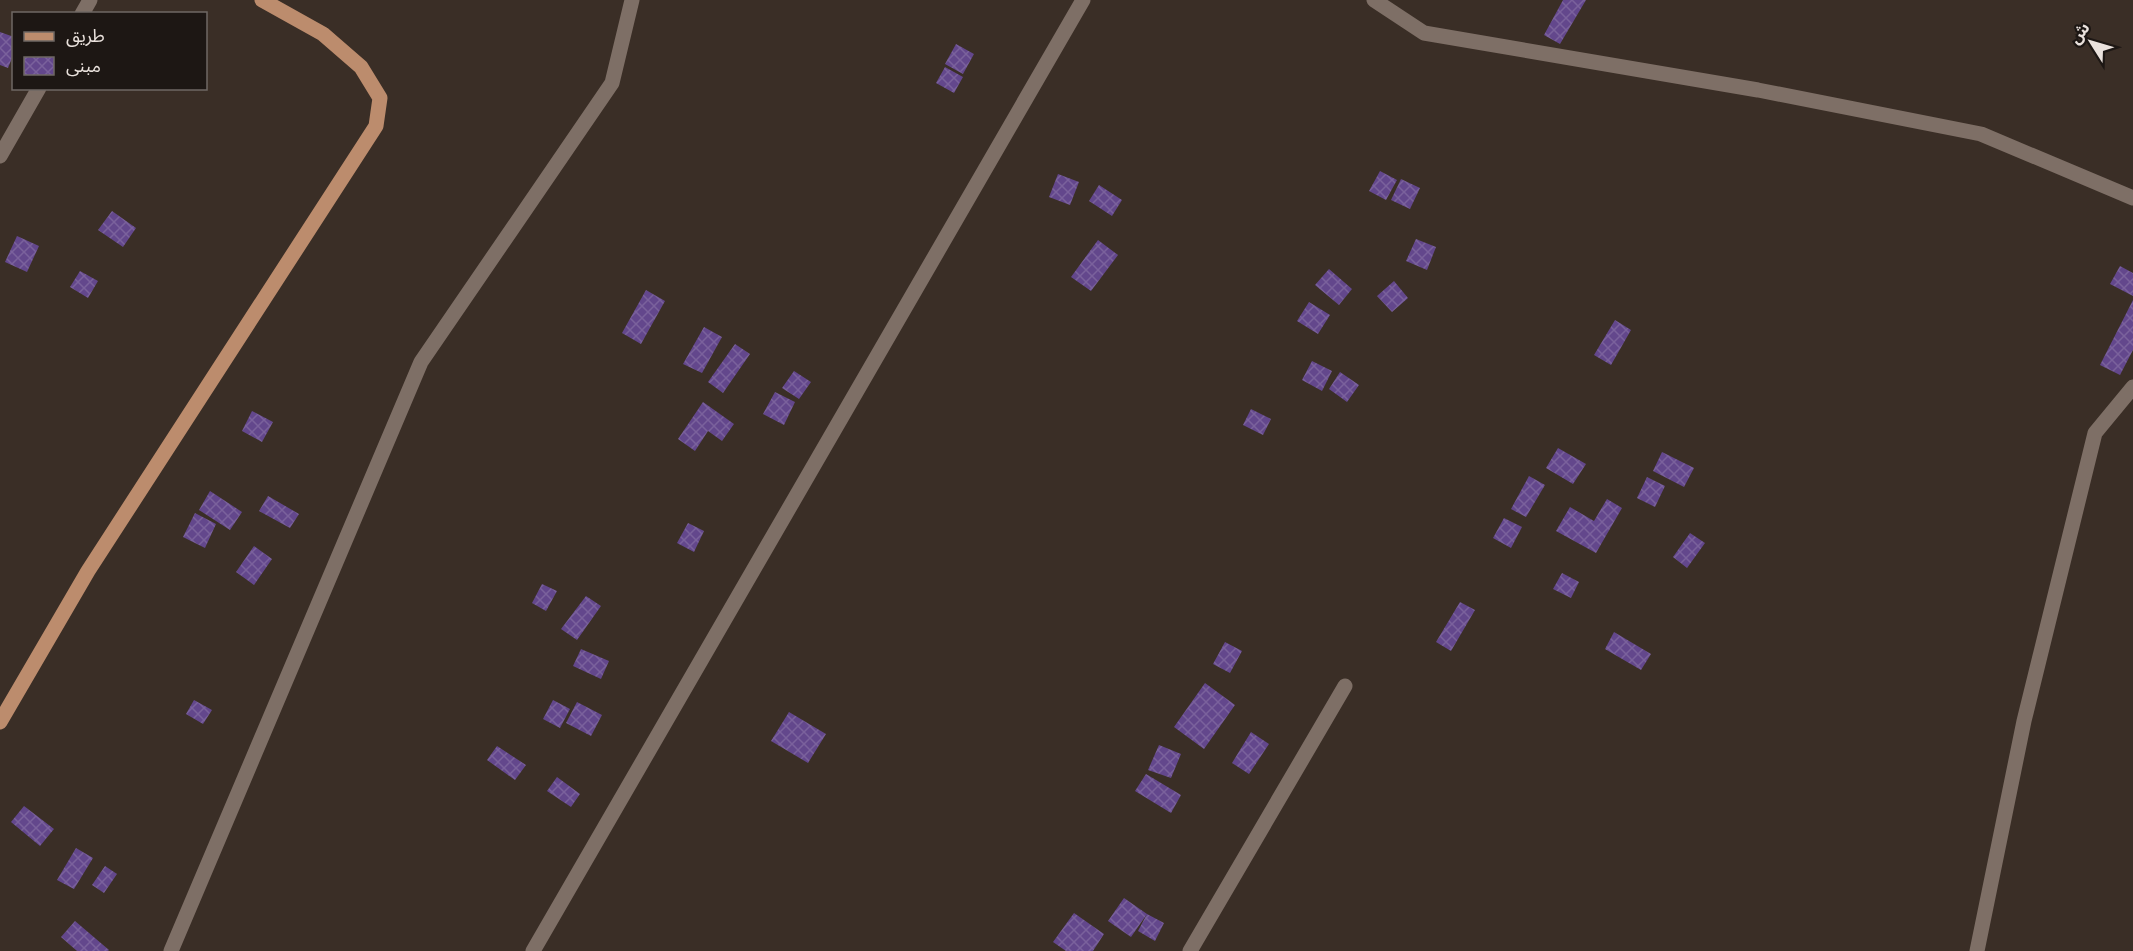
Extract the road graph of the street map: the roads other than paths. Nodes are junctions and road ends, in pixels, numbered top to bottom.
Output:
1 (262, 0) edge
2 (632, 0) edge
3 (1083, 0) edge
4 (1374, 0) edge
5 (38, 90) edge
6 (0, 156) edge
7 (2133, 198) edge
8 (2133, 387) edge
9 (1345, 686) dead end
10 (0, 722) edge
11 (171, 951) edge
12 (533, 951) edge
13 (1190, 951) edge
14 (1977, 951) edge

1 - 10 main road
2 - 11 street
3 - 12 street
4 - 7 street
5 - 6 street
8 - 14 street
9 - 13 street

